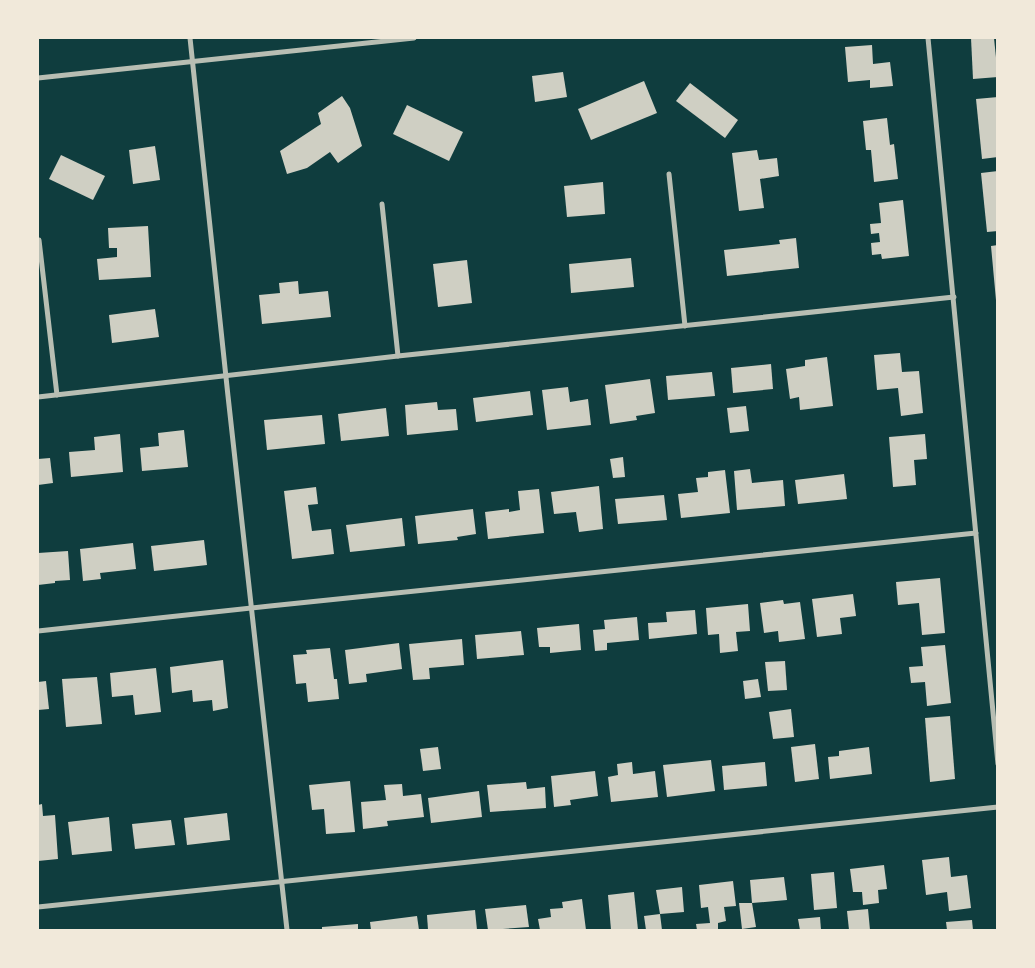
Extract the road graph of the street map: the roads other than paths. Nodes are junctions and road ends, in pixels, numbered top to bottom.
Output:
1 (190, 38) edge
2 (414, 38) edge
3 (928, 38) edge
4 (193, 61) junction
5 (38, 78) edge
6 (669, 174) dead end
7 (382, 204) dead end
8 (39, 240) edge
9 (954, 297) junction
10 (685, 326) junction
11 (398, 356) junction
12 (226, 376) junction
13 (57, 395) junction
14 (38, 397) edge
15 (976, 533) junction
16 (251, 608) junction
17 (38, 631) edge
18 (998, 764) edge
19 (998, 807) edge
20 (281, 881) junction
21 (38, 908) edge
22 (287, 930) edge

1 - 4 street
2 - 4 street
3 - 9 street
4 - 5 street
4 - 12 street
6 - 10 street
7 - 11 street
8 - 13 street
9 - 10 street
9 - 15 street
10 - 11 street
11 - 12 street
12 - 13 street
12 - 16 street
13 - 14 street
15 - 16 street
15 - 18 street
16 - 17 street
16 - 20 street
19 - 20 street
20 - 21 street
20 - 22 street

